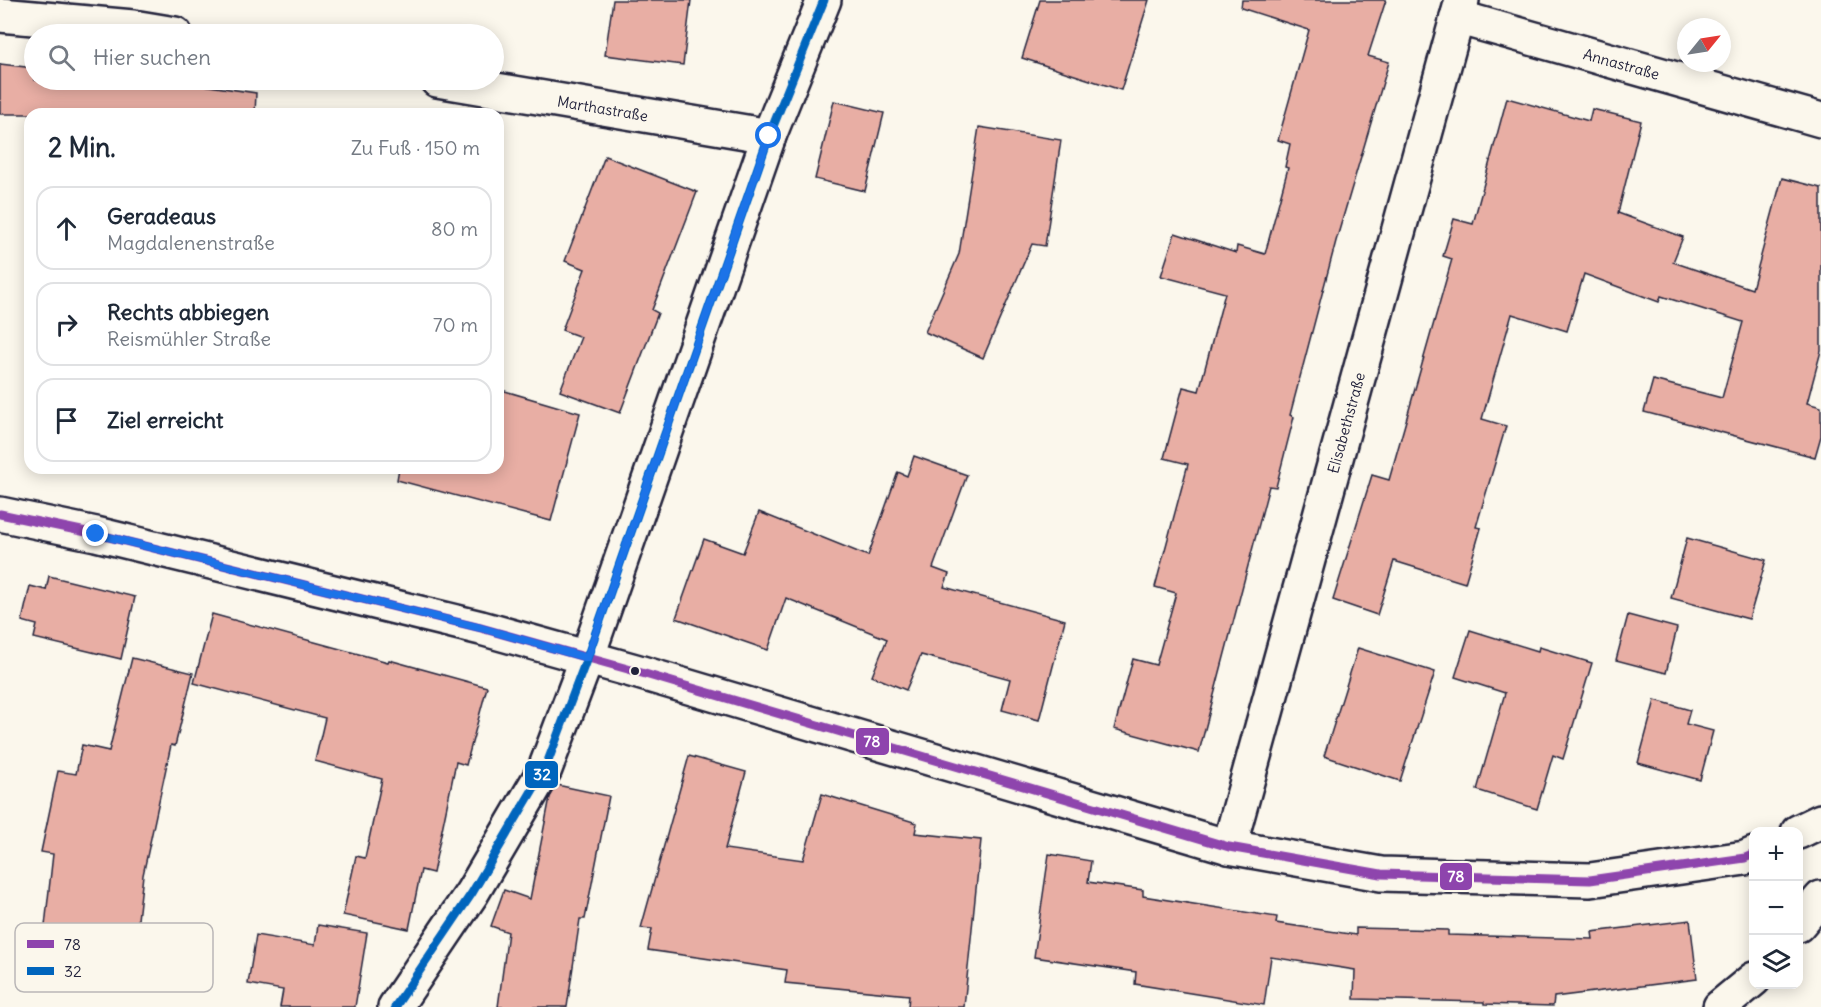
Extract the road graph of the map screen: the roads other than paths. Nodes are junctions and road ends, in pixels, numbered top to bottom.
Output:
1 (824, 0) edge
2 (1460, 8) edge
3 (0, 15) edge
4 (100, 24) edge
5 (496, 90) edge
6 (1821, 120) edge
7 (769, 136) junction
8 (0, 514) edge
9 (587, 658) junction
10 (1821, 821) edge
11 (1803, 830) edge
12 (1229, 848) junction
13 (1749, 856) edge
14 (1821, 898) edge
15 (1803, 919) edge
16 (1749, 983) edge
17 (395, 1007) edge
18 (1720, 1007) edge

1 - 7 street
2 - 6 street, Annastraße
2 - 12 street, Elisabethstraße
3 - 4 street
5 - 7 street, Marthastraße
7 - 9 street
8 - 9 street
9 - 12 street
9 - 17 street
10 - 11 street
12 - 13 street
14 - 15 street
16 - 18 street

